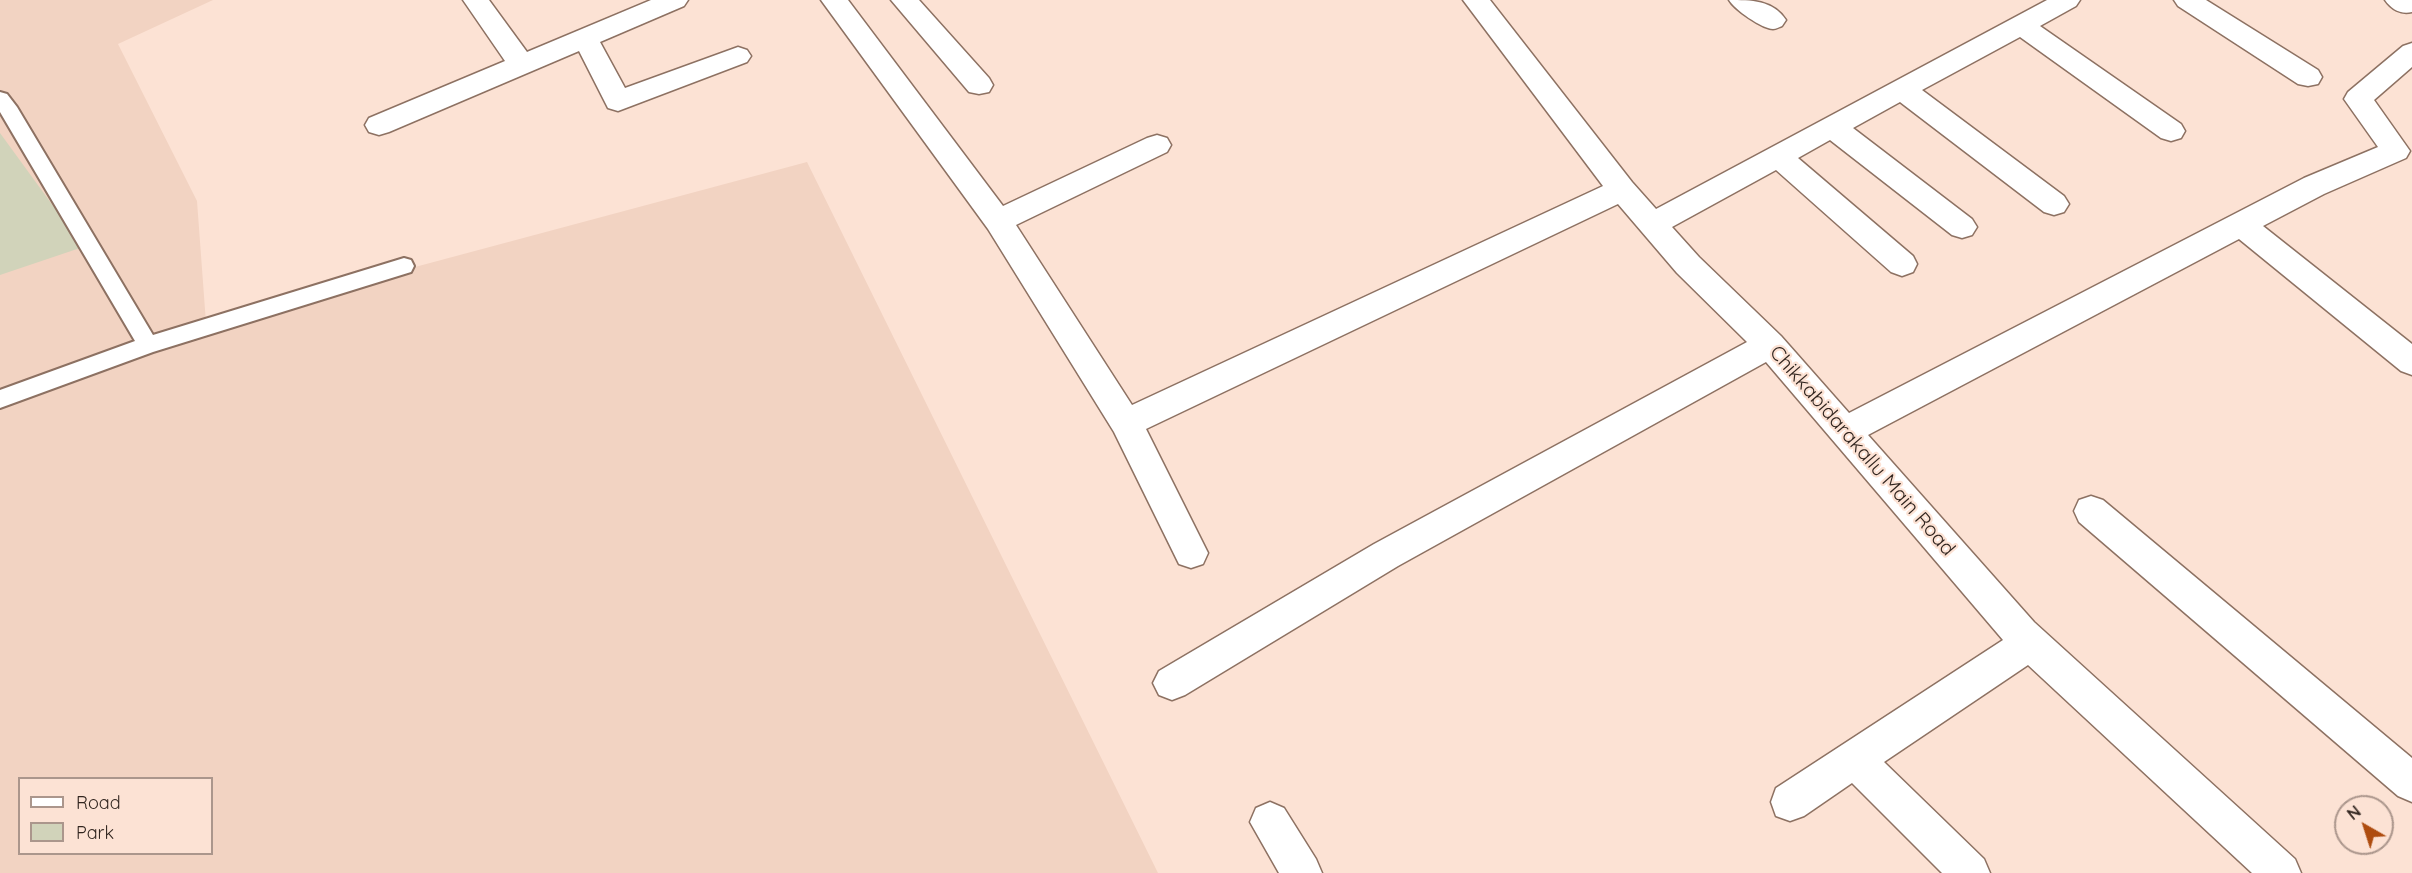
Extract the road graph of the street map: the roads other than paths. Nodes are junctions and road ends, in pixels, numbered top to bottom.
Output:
1 (476, 0) edge
2 (675, 0) edge
3 (835, 0) edge
4 (904, 0) edge
5 (1476, 0) edge
6 (1742, 0) edge
7 (2067, 0) edge
8 (2187, 0) edge
9 (1773, 20) dead end
10 (2021, 25) junction
11 (585, 38) junction
12 (2412, 52) edge
13 (738, 56) dead end
14 (521, 64) junction
15 (2308, 77) dead end
16 (979, 85) dead end
17 (1902, 89) junction
18 (0, 99) edge
19 (379, 125) dead end
20 (1832, 127) junction
21 (2171, 131) dead end
22 (1157, 145) dead end
23 (2407, 153) edge
24 (1778, 156) junction
25 (1622, 190) junction
26 (2054, 204) dead end
27 (998, 221) junction
28 (1652, 224) junction
29 (2241, 224) junction
30 (1962, 227) dead end
31 (1902, 264) dead end
32 (404, 266) dead end
33 (148, 345) junction
34 (1770, 345) junction
35 (2412, 362) edge
36 (0, 399) edge
37 (1126, 423) junction
38 (1845, 431) junction
39 (2091, 511) dead end
40 (1191, 553) dead end
41 (2030, 643) junction
42 (1172, 683) dead end
43 (1854, 759) junction
44 (2412, 783) edge
45 (1790, 802) dead end
46 (1270, 822) dead end
47 (1302, 873) edge
48 (1970, 873) edge
49 (2281, 873) edge

1 - 14 street
2 - 11 street
3 - 27 street
4 - 16 street
5 - 25 street, Chikkabidarakallu Main Road
6 - 9 street
7 - 10 street
8 - 15 street
10 - 17 street
10 - 21 street
11 - 13 street
11 - 14 street
12 - 23 street
14 - 19 street
17 - 20 street
17 - 26 street
18 - 33 lane
20 - 24 street
20 - 30 street
22 - 27 street
23 - 29 street
24 - 28 street
24 - 31 street
25 - 28 street, Chikkabidarakallu Main Road
25 - 37 street
27 - 37 street
28 - 34 street, Chikkabidarakallu Main Road
29 - 35 street
29 - 38 street
32 - 33 lane
33 - 36 lane
34 - 38 street, Chikkabidarakallu Main Road
34 - 42 street
37 - 40 street
38 - 41 street, Chikkabidarakallu Main Road
39 - 44 street
41 - 43 street
41 - 49 street, Chikkabidarakallu Main Road
43 - 45 street
43 - 48 street
46 - 47 street

